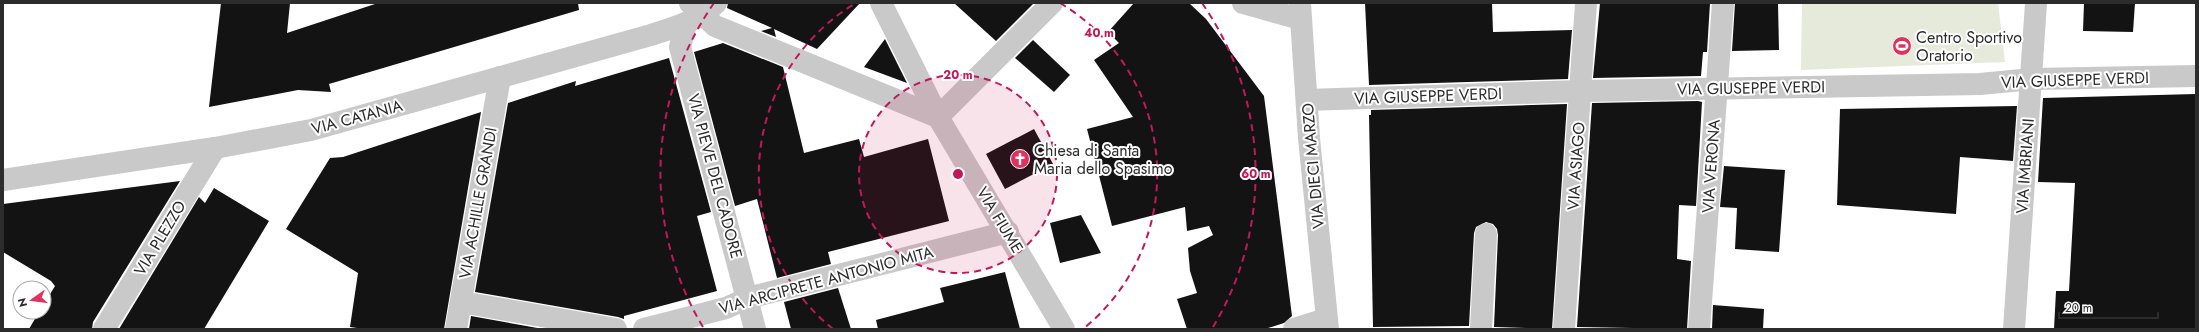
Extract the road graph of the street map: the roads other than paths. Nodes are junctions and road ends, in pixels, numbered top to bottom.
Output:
1 (881, 3) edge
2 (1052, 3) edge
3 (1243, 3) edge
4 (1586, 3) edge
5 (1723, 3) edge
6 (2036, 3) edge
7 (699, 11) edge
8 (1300, 11) edge
9 (2196, 76) edge
10 (500, 77) junction
11 (2032, 79) junction
12 (1716, 88) junction
13 (1581, 91) junction
14 (1307, 100) junction
15 (938, 117) junction
16 (215, 148) junction
17 (3, 180) edge
18 (1008, 232) junction
19 (1486, 234) dead end
20 (748, 298) junction
21 (461, 302) junction
22 (1327, 324) edge
23 (104, 329) edge
24 (456, 329) edge
25 (616, 329) edge
26 (644, 329) edge
27 (755, 329) edge
28 (1064, 329) edge
29 (1294, 329) edge
30 (1480, 329) edge
31 (1564, 329) edge
32 (1699, 329) edge
33 (2014, 329) edge

1 - 15 street, VIA FIUME
2 - 15 street
3 - 8 street
4 - 13 street, VIA ASIAGO
5 - 12 street, VIA VERONA
6 - 11 street, VIA IMBRIANI
7 - 10 street, VIA CATANIA
7 - 15 street
7 - 20 street, VIA PIEVE DEL CADORE
8 - 14 street, VIA DIECI MARZO
9 - 11 street, VIA GIUSEPPE VERDI
10 - 16 street, VIA CATANIA
10 - 21 street, VIA ACHILLE GRANDI
11 - 12 street, VIA GIUSEPPE VERDI
11 - 33 street, VIA IMBRIANI
12 - 13 street, VIA GIUSEPPE VERDI
12 - 32 street, VIA VERONA
13 - 14 street, VIA GIUSEPPE VERDI
13 - 31 street, VIA ASIAGO
14 - 22 street, VIA DIECI MARZO
15 - 18 street, VIA FIUME
16 - 17 street, VIA CATANIA
16 - 23 street, VIA PLEZZO
18 - 20 street, VIA ARCIPRETE ANTONIO MITA
18 - 28 street, VIA FIUME
19 - 30 street
20 - 26 street, VIA ARCIPRETE ANTONIO MITA
20 - 27 street, VIA PIEVE DEL CADORE
21 - 24 street, VIA ACHILLE GRANDI
21 - 25 street
22 - 29 street

